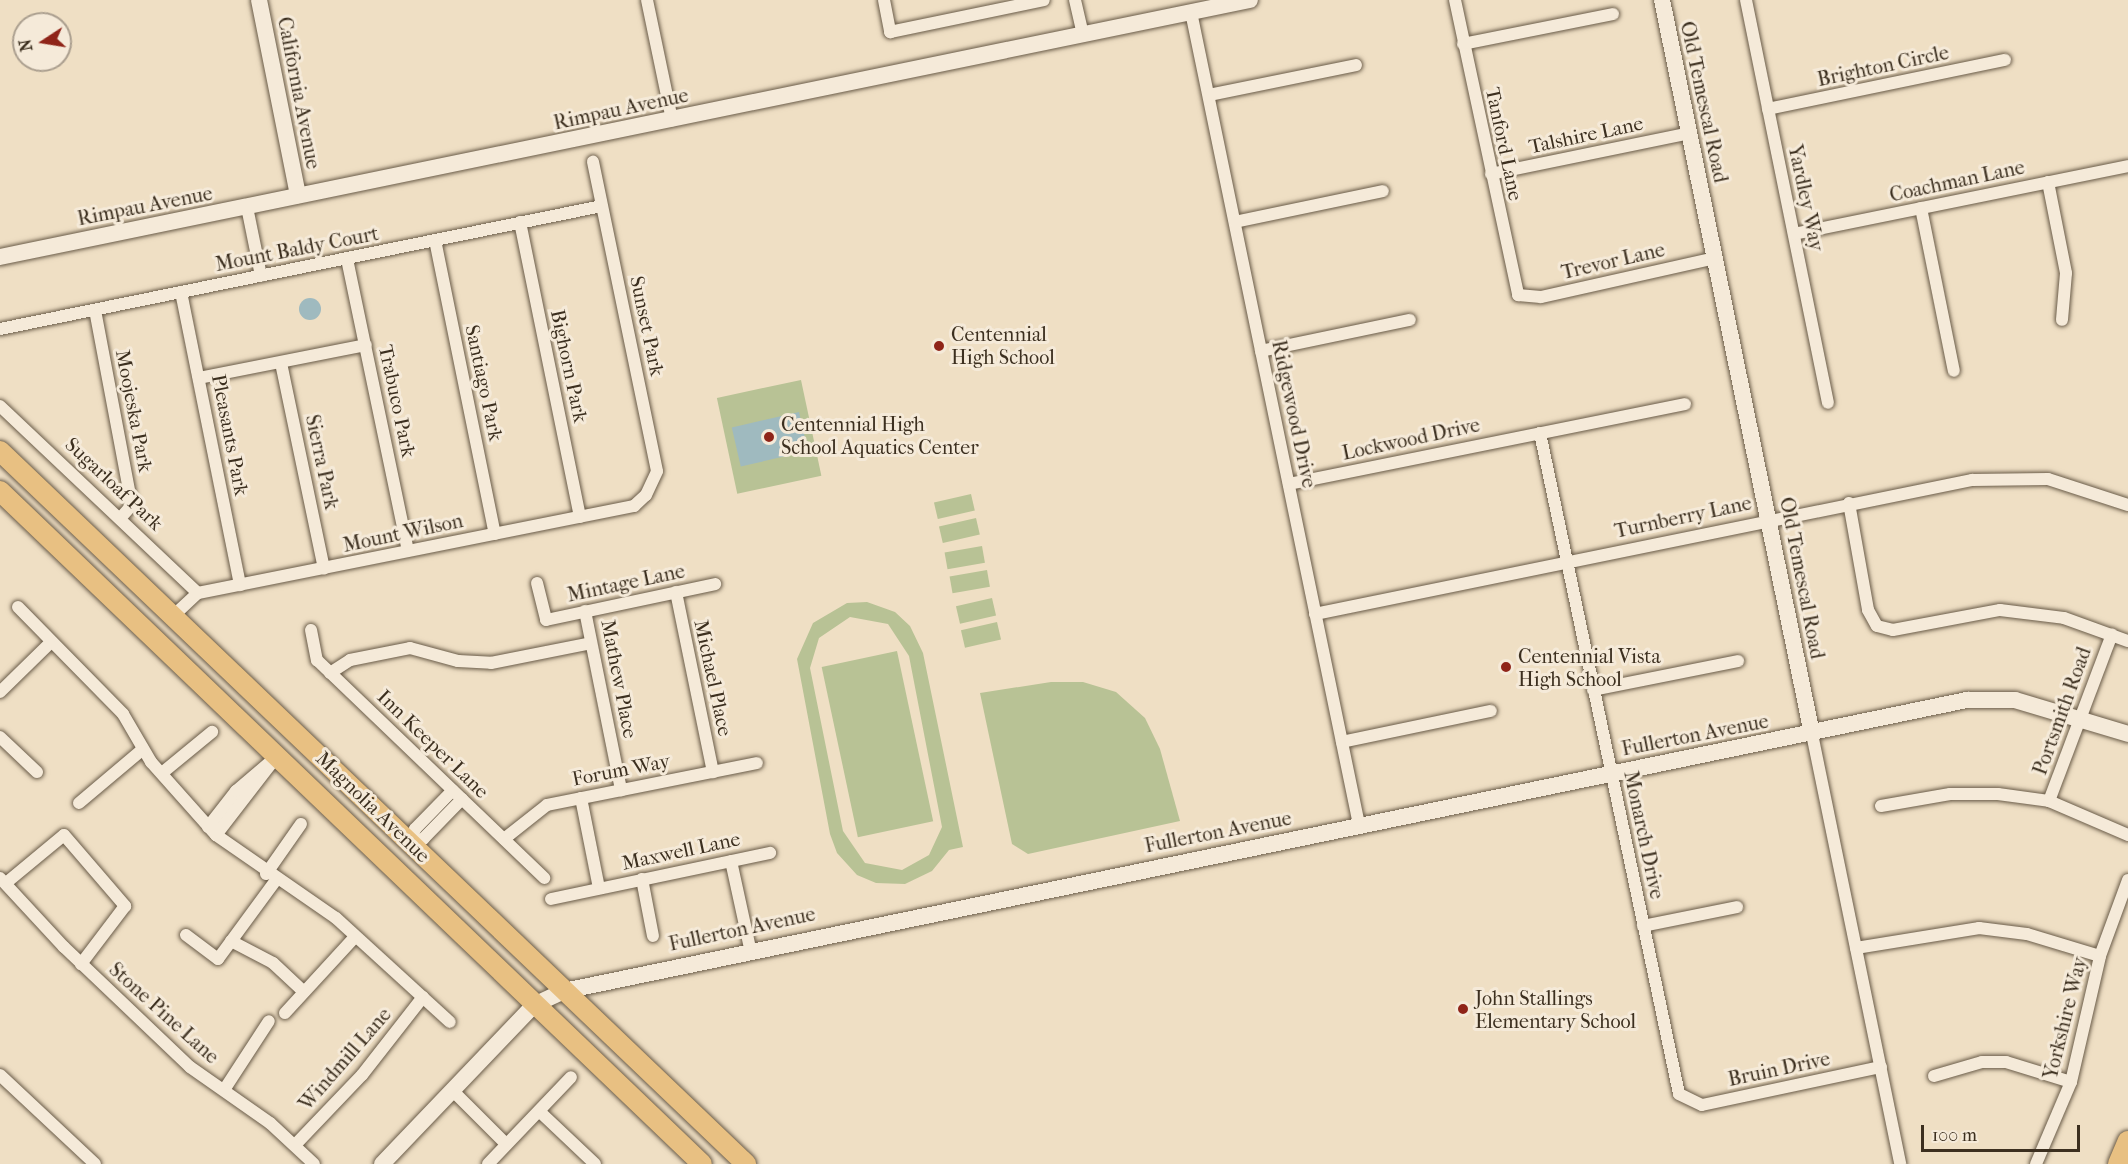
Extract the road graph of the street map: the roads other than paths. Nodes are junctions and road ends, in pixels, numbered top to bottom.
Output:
1 (259, 0) edge
2 (647, 0) edge
3 (884, 0) edge
4 (1044, 0) edge
5 (1076, 0) edge
6 (1250, 0) edge
7 (1455, 0) edge
8 (1662, 0) edge
9 (1746, 0) edge
10 (1191, 12) junction
11 (1613, 14) dead end
12 (1083, 35) junction
13 (1463, 44) junction
14 (2005, 60) dead end
15 (1356, 65) dead end
16 (1209, 95) junction
17 (1768, 109) junction
18 (672, 120) junction
19 (1690, 133) junction
20 (593, 162) dead end
21 (2128, 166) edge
22 (1491, 174) junction
23 (2048, 182) junction
24 (1383, 191) dead end
25 (298, 195) junction
26 (602, 206) junction
27 (247, 207) junction
28 (1921, 208) junction
29 (520, 222) junction
30 (1235, 222) junction
31 (1794, 234) junction
32 (435, 240) junction
33 (0, 257) edge
34 (1716, 258) junction
35 (347, 259) junction
36 (261, 276) junction
37 (181, 292) junction
38 (1518, 295) joint
39 (95, 310) junction
40 (1410, 320) dead end
41 (2062, 320) dead end
42 (0, 329) edge
43 (366, 345) junction
44 (1261, 351) junction
45 (281, 363) junction
46 (1954, 371) dead end
47 (200, 378) junction
48 (1828, 403) dead end
49 (1685, 404) dead end
50 (0, 406) edge
51 (1540, 433) junction
52 (0, 451) edge
53 (1289, 484) junction
54 (0, 491) edge
55 (646, 495) joint
56 (1849, 503) junction
57 (2128, 505) edge
58 (122, 516) junction
59 (580, 517) junction
60 (1769, 519) junction
61 (495, 534) junction
62 (408, 551) junction
63 (1567, 561) junction
64 (324, 569) junction
65 (537, 583) dead end
66 (715, 584) dead end
67 (240, 585) junction
68 (676, 592) junction
69 (198, 593) junction
70 (18, 607) dead end
71 (585, 611) junction
72 (1316, 614) junction
73 (172, 617) junction
74 (311, 630) dead end
75 (2112, 634) junction
76 (2128, 640) edge
77 (591, 643) junction
78 (49, 644) junction
79 (1738, 661) dead end
80 (330, 672) junction
81 (1593, 690) junction
82 (0, 692) edge
83 (1491, 711) dead end
84 (2081, 717) junction
85 (212, 732) dead end
86 (297, 734) junction
87 (1812, 734) junction
88 (2128, 734) edge
89 (0, 737) edge
90 (1342, 742) junction
91 (142, 750) junction
92 (277, 756) junction
93 (757, 763) dead end
94 (37, 772) dead end
95 (713, 772) junction
96 (162, 773) junction
97 (1611, 773) junction
98 (453, 790) junction
99 (621, 790) junction
100 (581, 798) junction
101 (462, 799) junction
102 (2049, 801) junction
103 (79, 803) dead end
104 (1881, 806) dead end
105 (301, 824) dead end
106 (1359, 825) junction
107 (212, 831) junction
108 (2128, 835) edge
109 (504, 839) junction
110 (410, 843) junction
111 (770, 853) dead end
112 (731, 861) junction
113 (388, 866) junction
114 (271, 877) junction
115 (544, 878) dead end
116 (642, 879) junction
117 (2128, 880) edge
118 (3, 881) edge
119 (599, 888) junction
120 (550, 899) dead end
121 (1737, 907) dead end
122 (1643, 926) junction
123 (186, 935) dead end
124 (653, 936) dead end
125 (355, 937) junction
126 (231, 941) junction
127 (750, 948) junction
128 (1856, 948) junction
129 (2100, 956) junction
130 (81, 964) junction
131 (564, 991) junction
132 (304, 992) junction
133 (423, 997) junction
134 (534, 1005) junction
135 (285, 1013) dead end
136 (269, 1021) dead end
137 (450, 1022) dead end
138 (1881, 1068) junction
139 (0, 1075) edge
140 (1934, 1076) dead end
141 (571, 1077) dead end
142 (2071, 1082) junction
143 (224, 1090) junction
144 (453, 1091) junction
145 (1686, 1101) joint
146 (539, 1111) junction
147 (717, 1137) junction
148 (2128, 1141) edge
149 (506, 1144) junction
150 (295, 1145) junction
151 (699, 1161) edge
152 (95, 1164) edge
153 (314, 1164) edge
154 (382, 1164) edge
155 (488, 1164) edge
156 (595, 1164) edge
157 (746, 1164) edge
158 (1900, 1164) edge
159 (2036, 1164) edge
160 (2118, 1164) edge

1 - 25 main road, California Avenue
2 - 18 street
3 - 4 street
5 - 12 street
6 - 10 main road, Rimpau Avenue
7 - 13 street, Tanford Lane
8 - 19 main road, Old Temescal Road
9 - 17 street, Yardley Way
10 - 12 main road, Rimpau Avenue
10 - 16 street, Ridgewood Drive
11 - 13 street
12 - 18 main road, Rimpau Avenue
13 - 22 street, Tanford Lane
14 - 17 street, Brighton Circle
15 - 16 street
16 - 30 street, Ridgewood Drive
17 - 31 street, Yardley Way
18 - 25 main road, Rimpau Avenue
19 - 22 street, Talshire Lane
19 - 34 main road, Old Temescal Road
20 - 26 street, Sunset Park
21 - 23 street, Coachman Lane
22 - 38 street, Tanford Lane
23 - 28 street, Coachman Lane
23 - 41 street
24 - 30 street
25 - 27 main road, Rimpau Avenue
26 - 29 street, Mount Baldy Court
26 - 55 street, Sunset Park
27 - 33 main road, Rimpau Avenue
27 - 36 street
28 - 31 street, Coachman Lane
28 - 46 street
29 - 32 street, Mount Baldy Court
29 - 59 street, Bighorn Park
30 - 44 street, Ridgewood Drive
31 - 48 street, Yardley Way
32 - 35 street, Mount Baldy Court
32 - 61 street, Santiago Park
34 - 38 street, Trevor Lane
34 - 60 main road, Old Temescal Road
35 - 36 street, Mount Baldy Court
35 - 43 street, Trabuco Park
36 - 37 street, Mount Baldy Court
37 - 39 street, Mount Baldy Court
37 - 47 street, Pleasants Park
39 - 42 street, Mount Baldy Court
39 - 58 street, Moojeska Park
40 - 44 street
43 - 45 street
43 - 62 street, Trabuco Park
44 - 53 street, Ridgewood Drive
45 - 47 street
45 - 64 street, Sierra Park
47 - 67 street, Pleasants Park
49 - 51 street, Lockwood Drive
50 - 58 street, Sugarloaf Park
51 - 53 street, Lockwood Drive
51 - 63 street, Monarch Drive
52 - 73 main road, Magnolia Avenue
53 - 72 street, Ridgewood Drive
54 - 92 main road, Magnolia Avenue
55 - 59 street, Mount Wilson
56 - 57 street, Turnberry Lane
56 - 60 street, Turnberry Lane
56 - 75 street
58 - 69 street, Sugarloaf Park
59 - 61 street, Mount Wilson
60 - 63 street, Turnberry Lane
60 - 87 main road, Old Temescal Road
61 - 62 street, Mount Wilson
62 - 64 street, Mount Wilson
63 - 72 street, Turnberry Lane
63 - 81 street, Monarch Drive
64 - 67 street, Mount Wilson
65 - 71 street, Mintage Lane
66 - 68 street, Mintage Lane
67 - 69 street, Mount Wilson
68 - 71 street, Mintage Lane
68 - 95 street, Michael Place
69 - 73 street
70 - 78 street
71 - 77 street, Mathew Place
72 - 90 street, Ridgewood Drive
73 - 86 main road, Magnolia Avenue
74 - 80 street, Inn Keeper Lane
75 - 76 street
75 - 84 street, Portsmith Road
77 - 80 street
77 - 99 street, Mathew Place
78 - 82 street
78 - 91 street
79 - 81 street
80 - 98 street, Inn Keeper Lane
81 - 97 street, Monarch Drive
83 - 90 street
84 - 87 main road, Fullerton Avenue
84 - 88 main road, Fullerton Avenue
84 - 102 street, Portsmith Road
85 - 96 street
86 - 92 main road
86 - 110 main road, Magnolia Avenue
87 - 97 main road, Fullerton Avenue
87 - 128 street, Old Temescal Road
89 - 94 street
90 - 106 street, Ridgewood Drive
91 - 96 street
91 - 103 street
92 - 107 street
92 - 113 main road, Magnolia Avenue
93 - 95 street, Forum Way
95 - 99 street, Forum Way
96 - 107 street
97 - 106 main road, Fullerton Avenue
97 - 122 street, Monarch Drive
98 - 101 street, Inn Keeper Lane
98 - 110 street
99 - 100 street, Forum Way
100 - 109 street, Forum Way
100 - 119 street
101 - 109 street, Inn Keeper Lane
101 - 110 street
102 - 104 street
102 - 108 street
105 - 114 street
106 - 127 main road, Fullerton Avenue
107 - 114 street
109 - 115 street, Inn Keeper Lane
110 - 113 main road
110 - 131 main road, Magnolia Avenue
111 - 112 street, Maxwell Lane
112 - 116 street, Maxwell Lane
112 - 127 street
113 - 134 main road, Magnolia Avenue
114 - 125 street
114 - 126 street
116 - 119 street, Maxwell Lane
116 - 124 street
117 - 129 street, Yorkshire Way
118 - 130 street, Stone Pine Lane
118 - 130 street
119 - 120 street
121 - 122 street
122 - 145 street, Monarch Drive
123 - 126 street
125 - 132 street
125 - 133 street
126 - 132 street
127 - 131 main road, Fullerton Avenue
128 - 129 street
128 - 138 street, Old Temescal Road
129 - 142 street, Yorkshire Way
130 - 143 street, Stone Pine Lane
131 - 134 main road, Fullerton Avenue
131 - 147 main road, Magnolia Avenue
132 - 135 street
133 - 137 street
133 - 150 street, Windmill Lane
134 - 144 main road, Fullerton Avenue
134 - 151 main road, Magnolia Avenue
136 - 143 street
138 - 145 street, Bruin Drive
138 - 158 street, Old Temescal Road
139 - 152 street
140 - 142 street
141 - 146 street
142 - 159 street, Yorkshire Way
143 - 150 street, Stone Pine Lane
144 - 149 street
144 - 154 main road, Fullerton Avenue
146 - 149 street
146 - 156 street
147 - 151 main road
147 - 157 main road, Magnolia Avenue
148 - 160 main road
149 - 155 street
150 - 153 street, Stone Pine Lane

